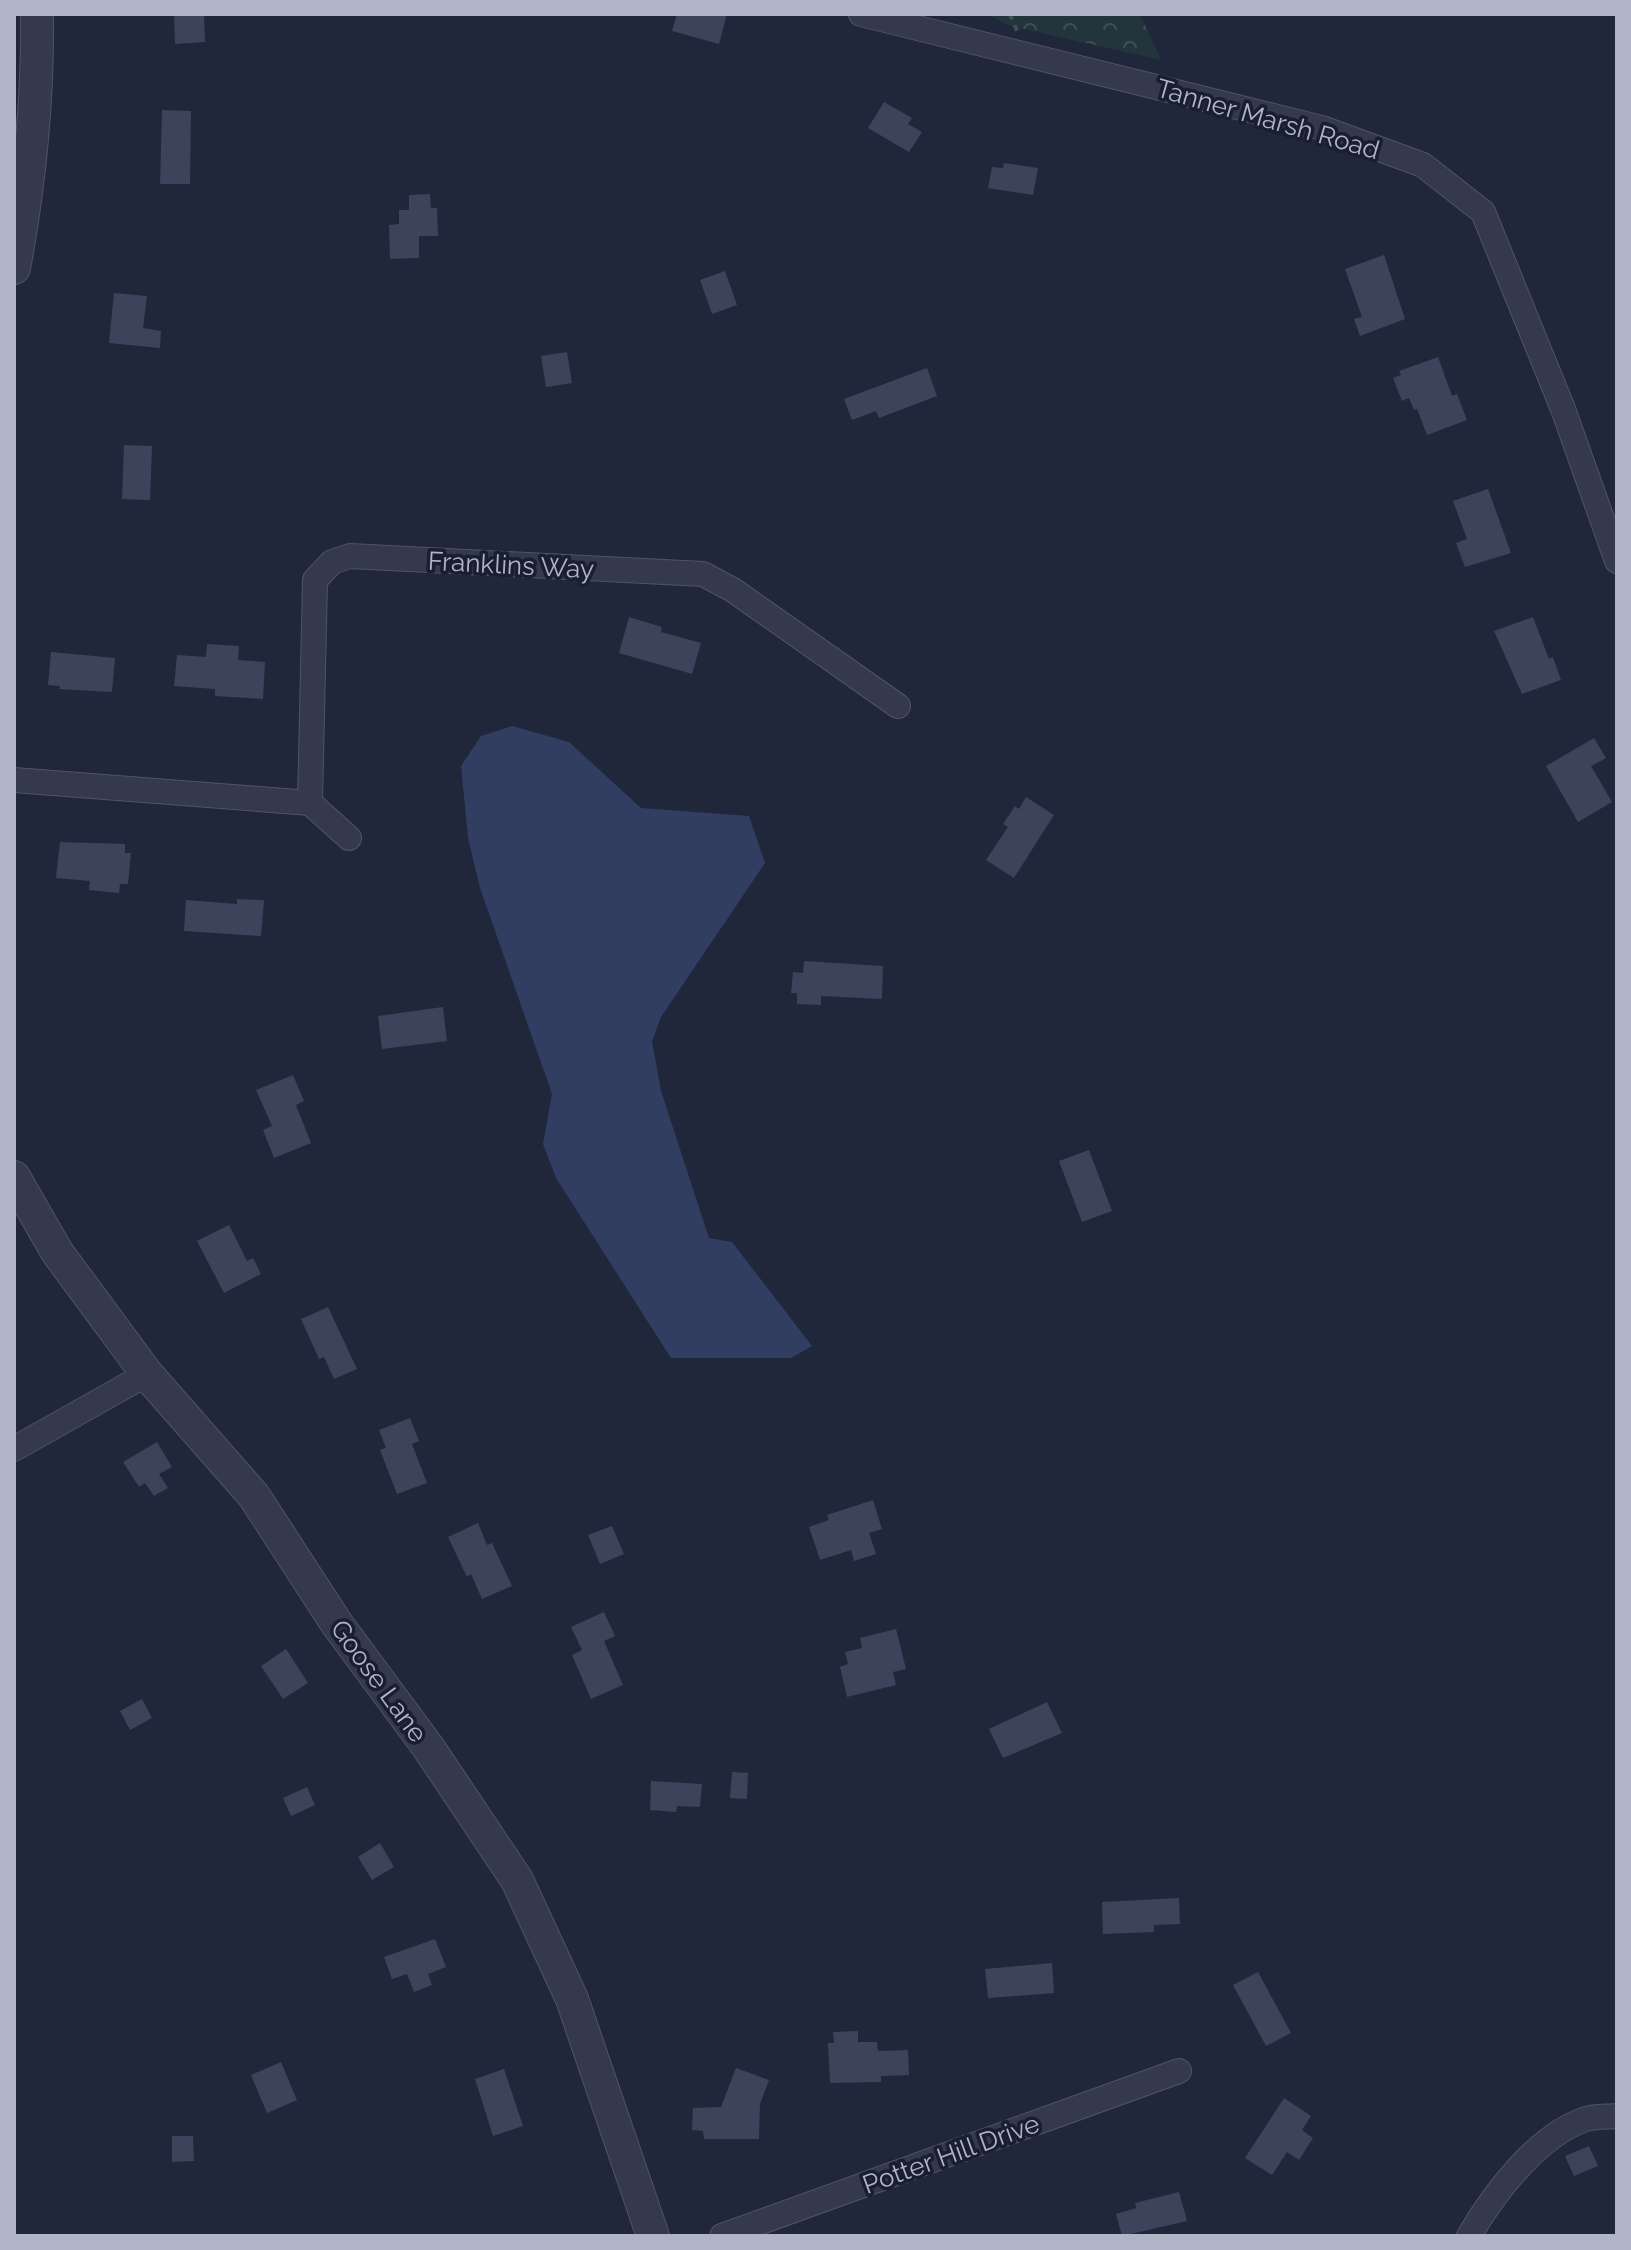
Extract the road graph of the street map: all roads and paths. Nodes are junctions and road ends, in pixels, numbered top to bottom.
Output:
1 (37, 14) edge
2 (861, 14) edge
3 (14, 268) edge
4 (1617, 561) edge
5 (898, 706) dead end
6 (14, 780) edge
7 (310, 803) junction
8 (349, 838) dead end
9 (14, 1177) edge
10 (147, 1374) junction
11 (14, 1449) edge
12 (1179, 2071) dead end
13 (1617, 2116) edge
14 (653, 2236) edge
15 (722, 2236) edge
16 (1469, 2236) edge

1 - 3 street
2 - 4 street, Tanner Marsh Road
5 - 7 street, Franklins Way
6 - 7 street
7 - 8 street
9 - 10 street, Goose Lane
10 - 11 street
10 - 14 street, Goose Lane
12 - 15 street, Potter Hill Drive
13 - 16 street

